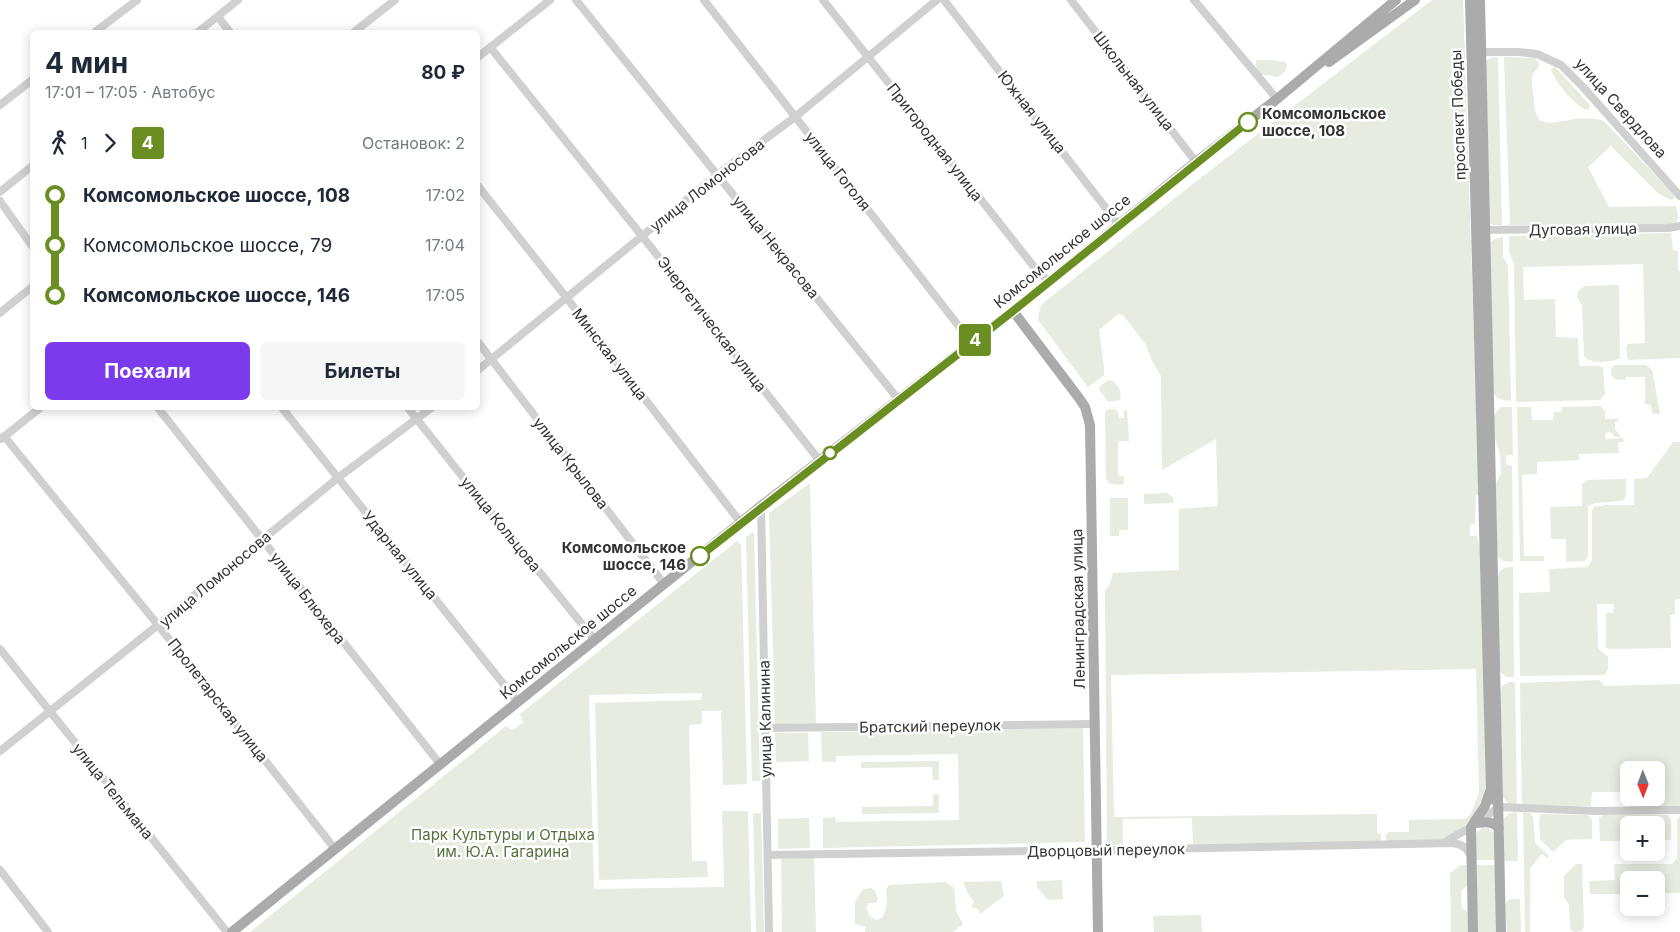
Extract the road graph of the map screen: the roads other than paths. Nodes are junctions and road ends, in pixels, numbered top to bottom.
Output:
1 (137, 0) edge
2 (238, 0) edge
3 (395, 0) edge
4 (550, 0) edge
5 (576, 0) edge
6 (704, 0) edge
7 (823, 0) edge
8 (936, 0) edge
9 (944, 0) edge
10 (1071, 0) edge
11 (1194, 0) edge
12 (1396, 0) edge
13 (1415, 0) edge
14 (1470, 0) edge
15 (1480, 0) edge
16 (218, 17) junction
17 (1368, 29) junction
18 (98, 30) edge
19 (201, 30) edge
20 (228, 30) edge
21 (357, 30) edge
22 (490, 47) junction
23 (1476, 52) junction
24 (480, 55) edge
25 (869, 57) junction
26 (30, 82) edge
27 (1277, 99) junction
28 (0, 105) edge
29 (795, 117) junction
30 (1196, 162) junction
31 (30, 168) edge
32 (718, 174) junction
33 (480, 189) edge
34 (0, 192) edge
35 (1680, 196) edge
36 (0, 201) edge
37 (1680, 224) edge
38 (1119, 225) junction
39 (1481, 230) junction
40 (642, 236) junction
41 (30, 243) edge
42 (1049, 282) junction
43 (30, 289) edge
44 (566, 297) junction
45 (1013, 311) junction
46 (0, 314) edge
47 (972, 343) junction
48 (480, 345) edge
49 (491, 359) junction
50 (480, 368) edge
51 (899, 400) junction
52 (37, 410) edge
53 (160, 410) edge
54 (284, 410) edge
55 (410, 410) edge
56 (428, 410) edge
57 (417, 418) junction
58 (2, 438) edge
59 (820, 461) junction
60 (339, 478) junction
61 (762, 506) junction
62 (741, 523) junction
63 (262, 539) junction
64 (664, 584) junction
65 (158, 625) junction
66 (595, 640) junction
67 (0, 649) edge
68 (1492, 680) junction
69 (518, 702) junction
70 (49, 711) junction
71 (1095, 724) junction
72 (766, 728) junction
73 (0, 751) edge
74 (440, 764) junction
75 (1491, 789) junction
76 (1499, 807) junction
77 (1680, 810) edge
78 (1474, 825) junction
79 (1499, 828) junction
80 (1443, 843) junction
81 (335, 849) junction
82 (1097, 850) junction
83 (768, 855) junction
84 (1471, 857) junction
85 (0, 870) edge
86 (48, 932) edge
87 (227, 932) edge
88 (232, 932) edge
89 (769, 932) edge
90 (1098, 932) edge
91 (1473, 932) edge
92 (1500, 932) edge

1 - 18 street
2 - 16 street
3 - 21 street
4 - 22 street
5 - 32 street, улица Некрасова
6 - 29 street, улица Гоголя
7 - 25 street, Пригородная улица
8 - 25 street, улица Ломоносова
9 - 38 street, Южная улица
10 - 30 street, Школьная улица
11 - 27 street
12 - 17 main road, Комсомольское шоссе
13 - 17 main road, Комсомольское шоссе
14 - 23 main road, проспект Победы
15 - 23 main road, проспект Победы
16 - 19 street
16 - 20 street
17 - 27 main road, Комсомольское шоссе
22 - 24 street
22 - 40 street, Энергетическая улица
23 - 35 street, улица Свердлова
23 - 39 main road, проспект Победы
25 - 29 street, улица Ломоносова
25 - 42 street, Пригородная улица
26 - 28 street
27 - 30 main road, Комсомольское шоссе
29 - 32 street, улица Ломоносова
29 - 47 street, улица Гоголя
30 - 38 main road, Комсомольское шоссе
31 - 34 street
32 - 40 street, улица Ломоносова
32 - 51 street, улица Некрасова
33 - 44 street, Минская улица
36 - 41 street
37 - 39 street, Дуговая улица
38 - 42 main road, Комсомольское шоссе
39 - 68 main road, проспект Победы
40 - 44 street, улица Ломоносова
40 - 59 street, Энергетическая улица
42 - 45 main road, Комсомольское шоссе
43 - 46 street
44 - 49 street, улица Ломоносова
44 - 62 street, Минская улица
45 - 47 main road, Комсомольское шоссе
45 - 71 main road, Ленинградская улица
47 - 51 main road, Комсомольское шоссе
48 - 49 street, улица Крылова
49 - 50 street, улица Ломоносова
49 - 64 street, улица Крылова
51 - 59 main road, Комсомольское шоссе
52 - 58 street
53 - 63 street, улица Блюхера
54 - 60 street, Ударная улица
55 - 57 street, улица Кольцова
56 - 57 street, улица Ломоносова
57 - 60 street, улица Ломоносова
57 - 66 street, улица Кольцова
58 - 65 street, Пролетарская улица
59 - 61 main road, Комсомольское шоссе
60 - 63 street, улица Ломоносова
60 - 69 street, Ударная улица
61 - 62 main road, Комсомольское шоссе
61 - 72 street, улица Калинина
62 - 64 main road, Комсомольское шоссе
63 - 65 street, улица Ломоносова
63 - 74 street, улица Блюхера
64 - 66 main road, Комсомольское шоссе
65 - 70 street, улица Ломоносова
65 - 81 street, Пролетарская улица
66 - 69 main road, Комсомольское шоссе
67 - 70 street, улица Тельмана
68 - 75 main road, проспект Победы
68 - 76 main road, проспект Победы
69 - 74 main road, Комсомольское шоссе
70 - 73 street, улица Ломоносова
70 - 87 street, улица Тельмана
71 - 72 street, Братский переулок
71 - 82 main road, Ленинградская улица
72 - 83 street, улица Калинина
74 - 81 main road, Комсомольское шоссе
75 - 76 main road, проспект Победы
75 - 78 main road, проспект Победы
76 - 77 street
76 - 78 street
76 - 79 main road, проспект Победы
78 - 79 main road
78 - 80 street, Дворцовый переулок
78 - 84 main road
79 - 92 main road, проспект Победы
80 - 82 street, Дворцовый переулок
80 - 84 street, Дворцовый переулок
81 - 88 main road, Комсомольское шоссе
82 - 83 street, Дворцовый переулок
82 - 90 main road, Ленинградская улица
83 - 89 street, улица Калинина
84 - 91 main road
85 - 86 street

